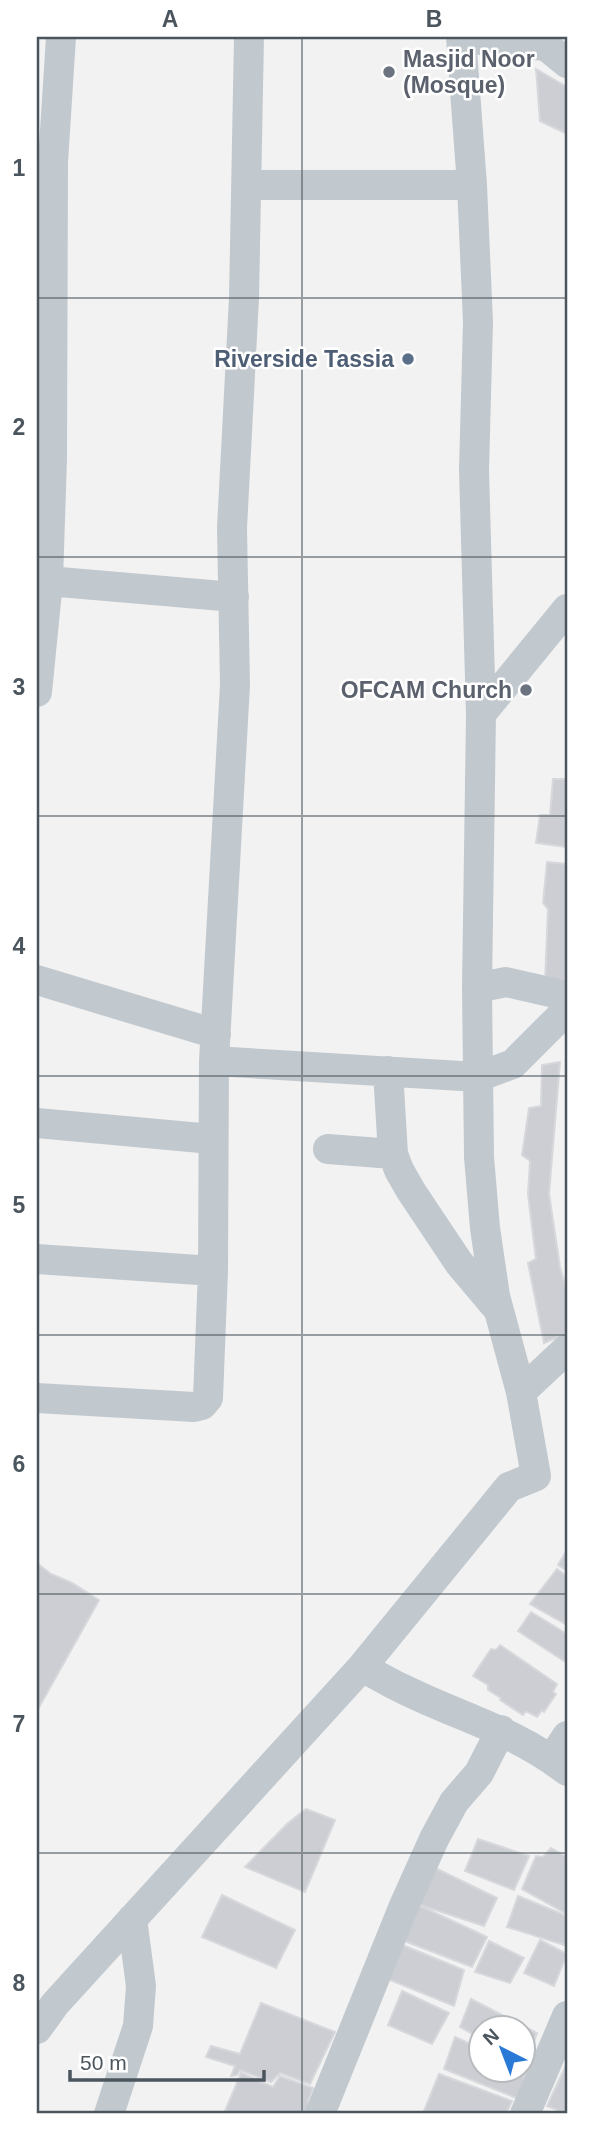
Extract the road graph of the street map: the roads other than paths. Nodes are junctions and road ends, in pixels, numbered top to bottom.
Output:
1 (61, 37) edge
2 (249, 37) edge
3 (461, 37) edge
4 (567, 63) edge
5 (45, 161) edge
6 (247, 185) junction
7 (472, 185) junction
8 (48, 581) junction
9 (234, 597) junction
10 (567, 609) edge
11 (37, 692) edge
12 (481, 714) junction
13 (37, 979) edge
14 (477, 988) junction
15 (567, 996) edge
16 (567, 1010) edge
17 (215, 1047) junction
18 (388, 1071) junction
19 (478, 1077) junction
20 (37, 1123) edge
21 (212, 1139) junction
22 (328, 1149) dead end
23 (393, 1154) junction
24 (37, 1259) edge
25 (213, 1271) junction
26 (499, 1309) junction
27 (567, 1349) edge
28 (521, 1392) junction
29 (37, 1398) edge
30 (362, 1667) junction
31 (501, 1730) junction
32 (562, 1755) edge
33 (132, 1919) junction
34 (567, 2016) edge
35 (37, 2029) edge
36 (109, 2114) edge
37 (320, 2114) edge
38 (525, 2114) edge

1 - 5 street
2 - 6 street
3 - 4 street
3 - 7 street
5 - 8 street
6 - 7 street
6 - 9 street
7 - 12 street
8 - 9 street
8 - 11 street
9 - 17 street
10 - 12 street
12 - 14 street
13 - 17 street
14 - 15 street
14 - 19 street
16 - 19 street
17 - 18 street
17 - 21 street
18 - 19 street
18 - 23 street
19 - 26 street
20 - 21 street
21 - 25 street
22 - 23 street
23 - 26 street
24 - 25 street
25 - 29 street
26 - 28 street
27 - 28 street
28 - 30 street
30 - 31 street
30 - 33 street
31 - 32 street
31 - 37 street
33 - 35 street
33 - 36 street
34 - 38 street

